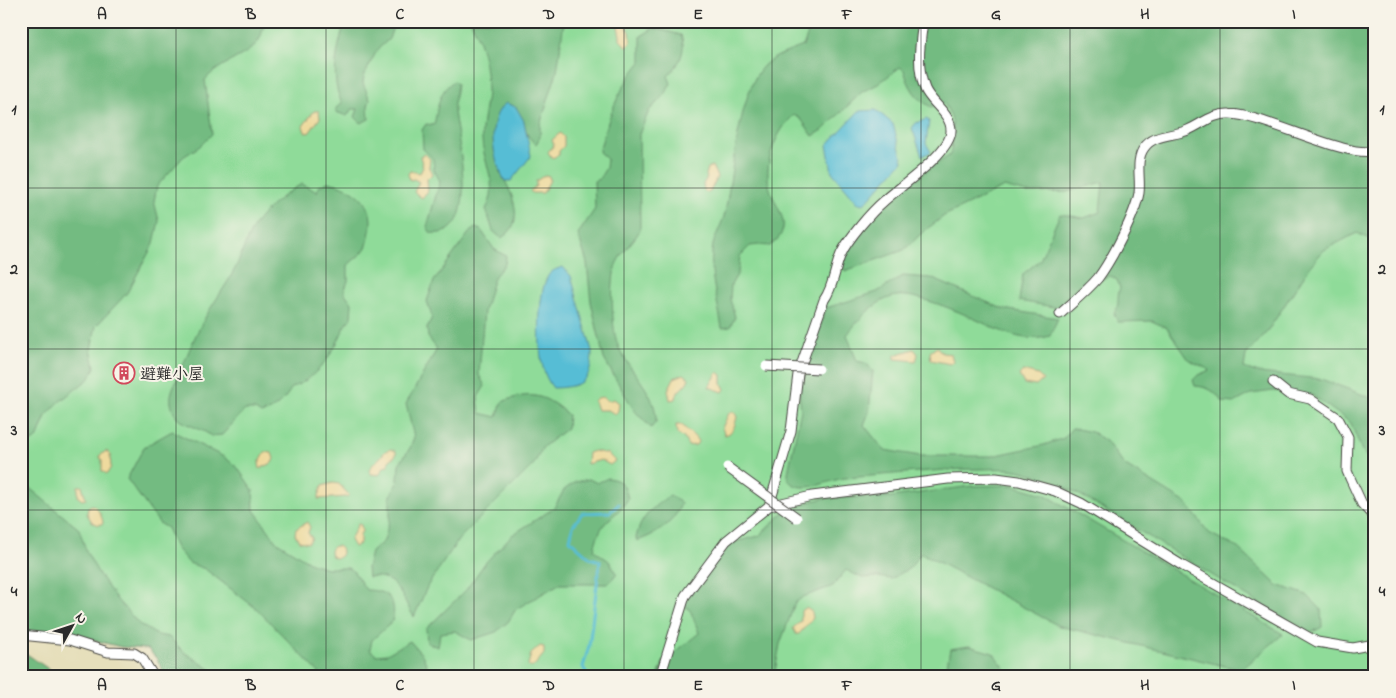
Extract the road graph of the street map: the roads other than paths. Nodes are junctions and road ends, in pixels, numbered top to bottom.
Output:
1 (923, 21) edge
2 (1375, 150) edge
3 (1060, 314) dead end
4 (766, 366) dead end
5 (819, 369) dead end
6 (1273, 382) dead end
7 (727, 467) dead end
8 (769, 506) junction
9 (798, 518) dead end
10 (1375, 518) edge
11 (21, 635) edge
12 (1375, 644) edge
13 (154, 677) edge
14 (660, 677) edge

1 - 8 street
2 - 3 street
4 - 5 street, bridge
6 - 10 street
7 - 9 street, bridge
8 - 12 street
8 - 14 street
11 - 13 street

